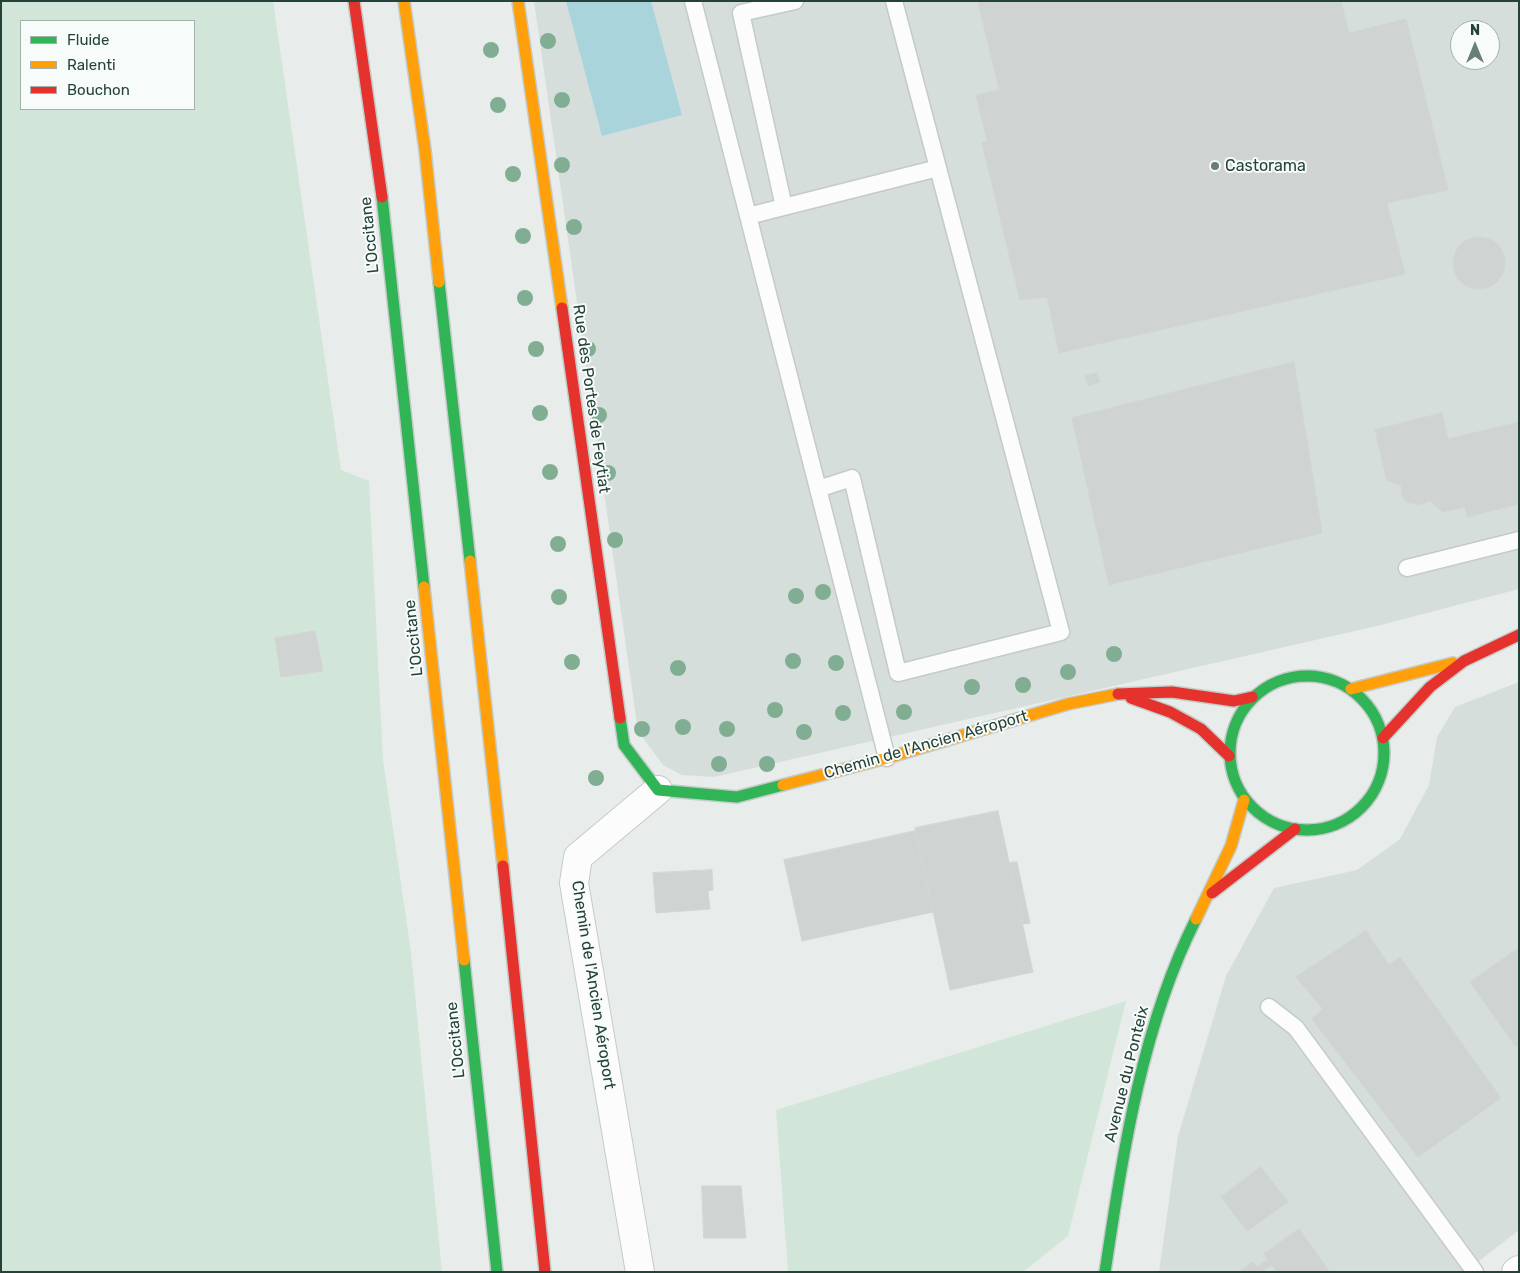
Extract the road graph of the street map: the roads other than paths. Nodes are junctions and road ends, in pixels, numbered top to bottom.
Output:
1 (354, 1) edge
2 (404, 1) edge
3 (518, 1) edge
4 (693, 1) edge
5 (795, 1) edge
6 (894, 1) edge
7 (938, 168) junction
8 (784, 207) junction
9 (748, 216) junction
10 (818, 489) junction
11 (1519, 540) edge
12 (1407, 568) dead end
13 (1519, 635) edge
14 (1464, 661) junction
15 (1351, 689) junction
16 (1120, 694) junction
17 (1252, 697) junction
18 (1383, 738) junction
19 (1229, 756) junction
20 (887, 758) junction
21 (658, 790) junction
22 (1244, 800) junction
23 (1295, 829) junction
24 (1211, 894) junction
25 (1268, 1007) dead end
26 (497, 1272) edge
27 (545, 1272) edge
28 (640, 1272) edge
29 (1105, 1272) edge
30 (1475, 1272) edge

1 - 26 main road, L'Occitane
2 - 27 main road
3 - 21 main road, Rue des Portes de Feytiat
4 - 9 lane
5 - 8 lane
6 - 7 lane
7 - 8 lane
7 - 10 lane
8 - 9 lane
9 - 10 lane
10 - 20 lane
11 - 12 lane
13 - 14 main road
14 - 15 main road
14 - 18 main road
15 - 17 main road
15 - 18 main road
16 - 17 main road, Chemin de l'Ancien Aéroport
16 - 19 main road
16 - 20 main road, Chemin de l'Ancien Aéroport
17 - 19 main road
18 - 23 main road
19 - 22 main road
20 - 21 main road, Chemin de l'Ancien Aéroport
21 - 28 street, Chemin de l'Ancien Aéroport
22 - 23 main road
22 - 24 main road, Avenue du Ponteix
23 - 24 main road, Avenue du Ponteix
24 - 29 main road, Avenue du Ponteix
25 - 30 lane

